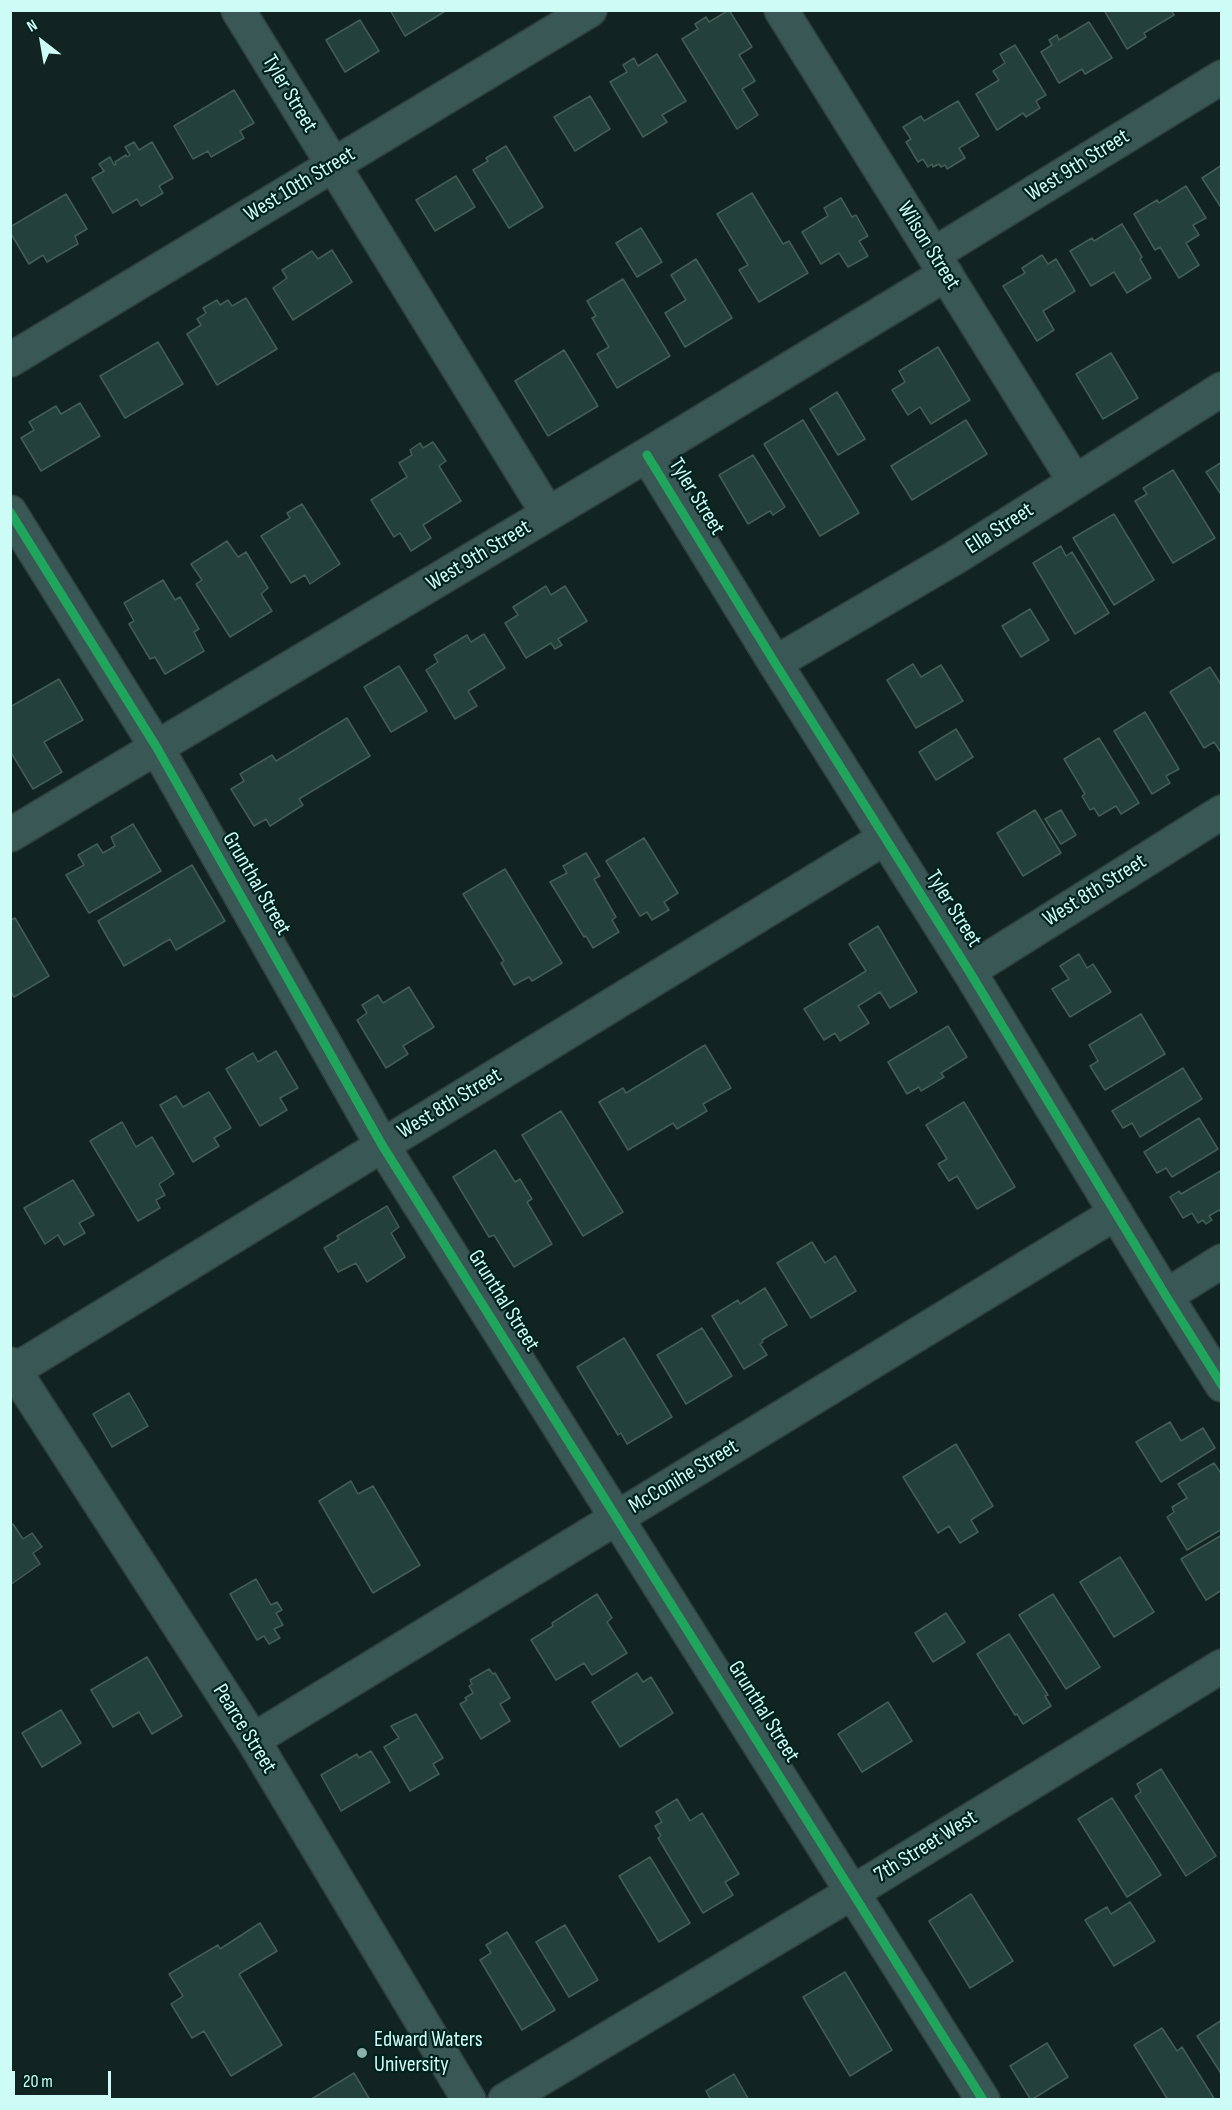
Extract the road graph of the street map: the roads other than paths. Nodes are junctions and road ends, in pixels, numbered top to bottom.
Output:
1 (238, 10) edge
2 (590, 10) edge
3 (781, 10) edge
4 (1221, 77) edge
5 (333, 165) junction
6 (940, 264) junction
7 (10, 360) edge
8 (1221, 389) edge
9 (647, 455) junction
10 (1075, 482) junction
11 (10, 512) edge
12 (548, 514) junction
13 (775, 663) junction
14 (157, 748) junction
15 (1221, 812) edge
16 (10, 835) edge
17 (885, 838) junction
18 (969, 971) junction
19 (382, 1145) junction
20 (1116, 1214) junction
21 (1221, 1261) edge
22 (1166, 1296) junction
23 (13, 1367) edge
24 (1221, 1385) edge
25 (617, 1518) junction
26 (1221, 1666) edge
27 (253, 1740) junction
28 (853, 1892) junction
29 (469, 2100) edge
30 (505, 2100) edge
31 (983, 2100) edge

1 - 5 street, Tyler Street
2 - 5 street, West 10th Street
3 - 6 street, Wilson Street
4 - 6 street, West 9th Street
5 - 7 street, West 10th Street
5 - 12 street, Tyler Street
6 - 9 street, West 9th Street
6 - 10 street, Wilson Street
8 - 10 street, Ella Street
9 - 12 street, West 9th Street
9 - 13 street, Tyler Street
10 - 13 street, Ella Street
11 - 14 street, Grunthal Street
12 - 14 street, West 9th Street
13 - 17 street, Tyler Street
14 - 16 street, West 9th Street
14 - 19 street, Grunthal Street
15 - 18 street, West 8th Street
17 - 18 street, Tyler Street
17 - 19 street, West 8th Street
18 - 20 street, Tyler Street
19 - 23 street, West 8th Street
19 - 25 street, Grunthal Street
20 - 22 street, Tyler Street
20 - 25 street, McConihe Street
21 - 22 street
22 - 24 street, Tyler Street
23 - 27 street, Pearce Street
25 - 27 street, McConihe Street
25 - 28 street, Grunthal Street
26 - 28 street, 7th Street West
27 - 29 street, Pearce Street
28 - 30 street, 7th Street West
28 - 31 street, Grunthal Street

